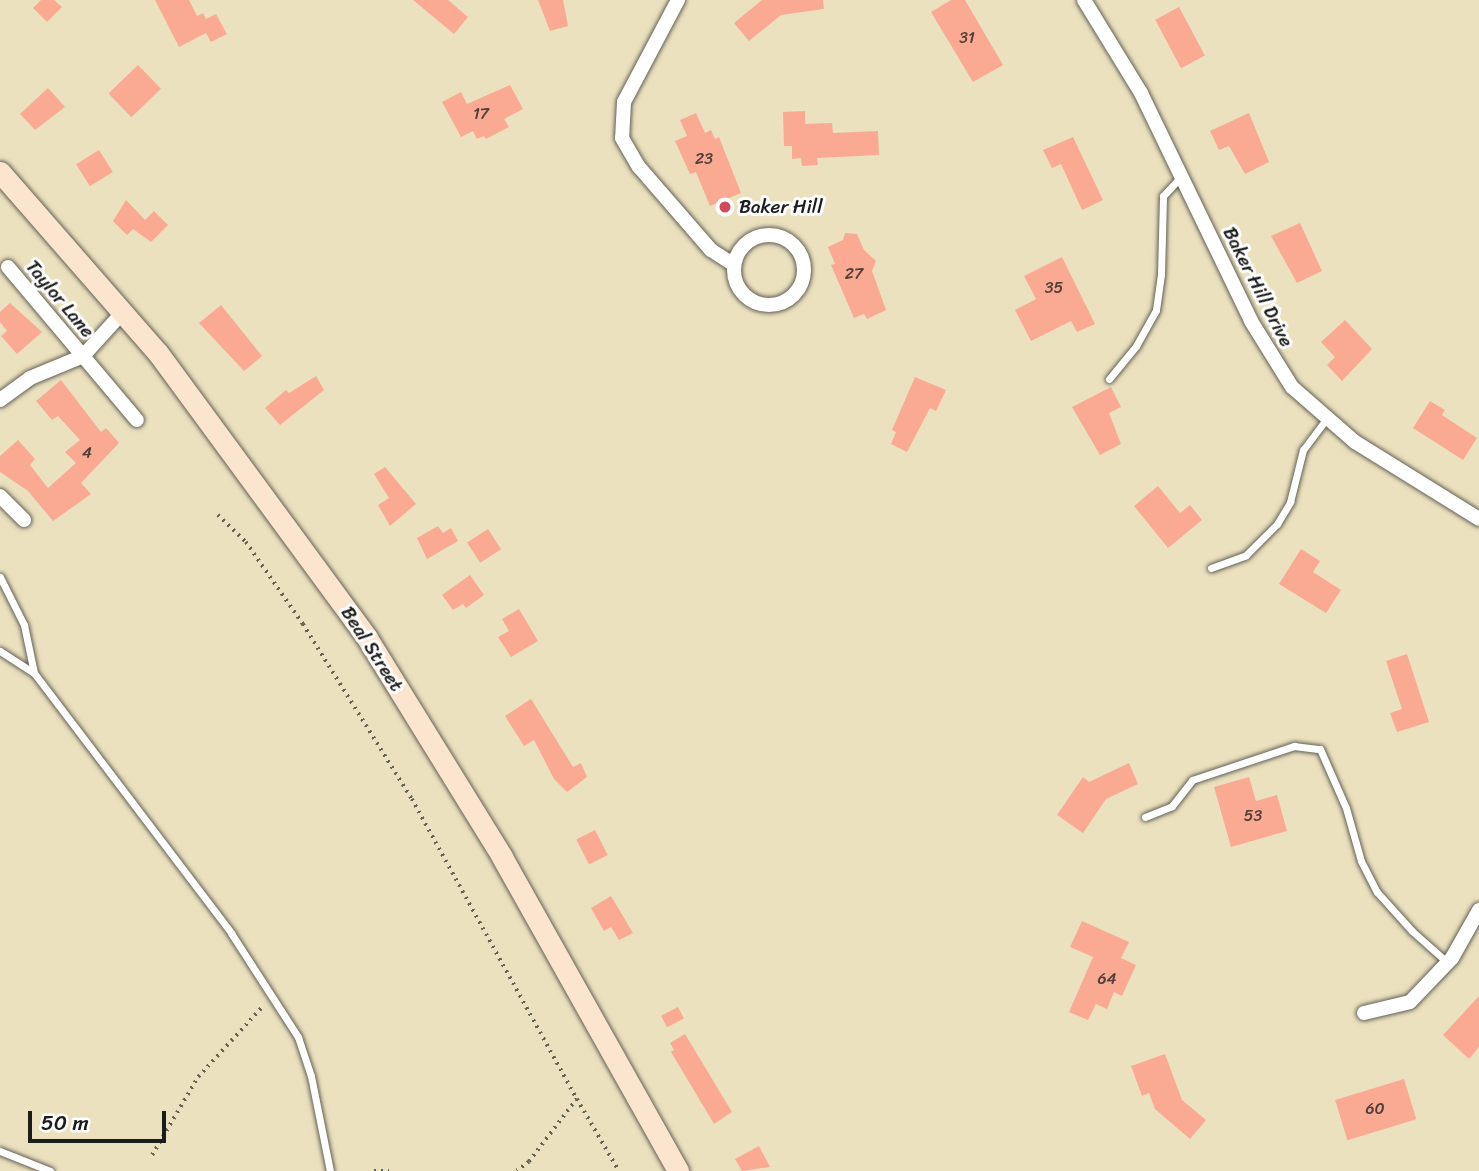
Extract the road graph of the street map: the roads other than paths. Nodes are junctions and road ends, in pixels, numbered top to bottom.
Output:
1 (678, 0) edge
2 (1084, 0) edge
3 (0, 172) edge
4 (1182, 177) junction
5 (734, 265) junction
6 (8, 267) dead end
7 (123, 312) junction
8 (83, 356) junction
9 (1109, 379) dead end
10 (0, 400) edge
11 (1326, 420) junction
12 (137, 421) dead end
13 (0, 496) edge
14 (1479, 519) edge
15 (24, 520) dead end
16 (1211, 568) dead end
17 (0, 577) edge
18 (0, 651) edge
19 (34, 673) junction
20 (1145, 817) dead end
21 (1479, 910) edge
22 (1448, 963) junction
23 (1364, 1013) dead end
24 (0, 1151) edge
25 (50, 1171) edge
26 (330, 1171) edge
27 (678, 1171) edge

1 - 5 street
2 - 4 street, Baker Hill Drive
3 - 7 street, Beal Street
4 - 9 lane
4 - 11 street, Baker Hill Drive
5 - 5 street
6 - 8 street, Taylor Lane
7 - 8 street, Taylor Lane
7 - 27 street, Beal Street
8 - 10 street, Taylor Lane
8 - 12 street, Taylor Lane
11 - 14 street, Baker Hill Drive
11 - 16 lane
13 - 15 street
17 - 19 lane
18 - 19 lane
19 - 26 lane
20 - 22 lane
21 - 22 street
22 - 23 street
24 - 25 lane

